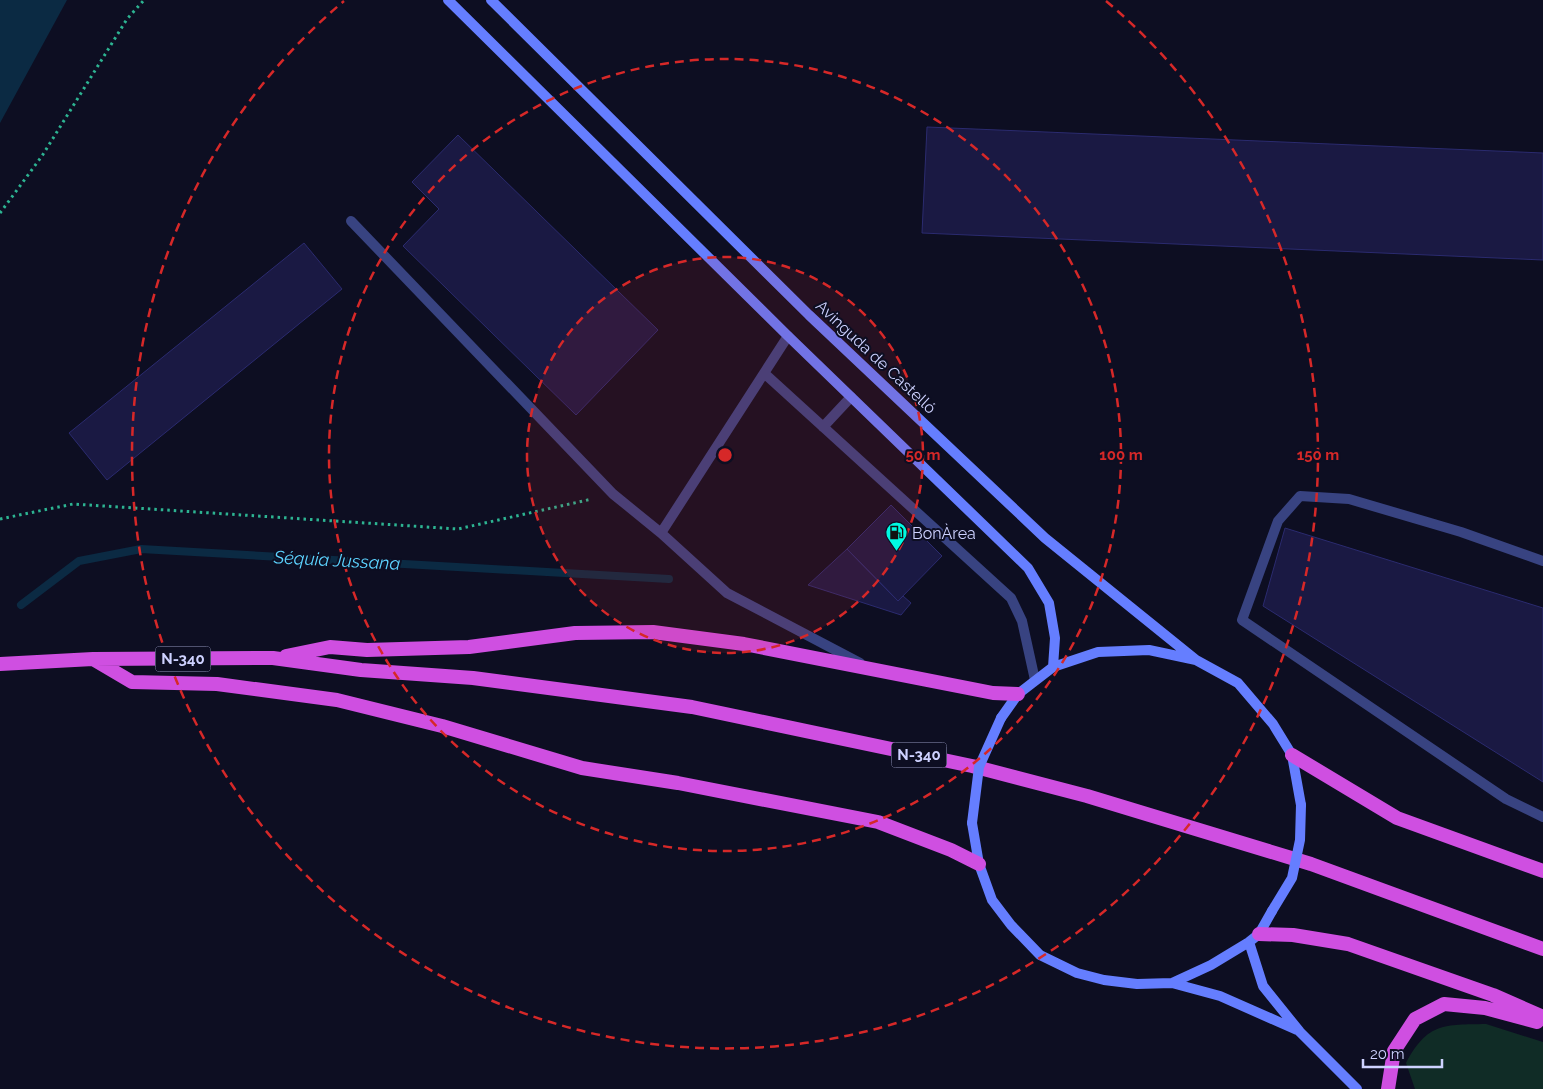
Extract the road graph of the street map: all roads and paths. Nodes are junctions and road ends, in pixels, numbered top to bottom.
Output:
1 (144, 0) edge
2 (448, 0) edge
3 (492, 0) edge
4 (0, 213) edge
5 (351, 222) dead end
6 (788, 336) junction
7 (764, 373) junction
8 (851, 398) junction
9 (822, 427) junction
10 (612, 494) junction
11 (0, 519) edge
12 (661, 533) junction
13 (1543, 561) edge
14 (273, 658) junction
15 (93, 659) junction
16 (1196, 660) junction
17 (0, 664) edge
18 (1053, 667) junction
19 (870, 668) junction
20 (1035, 680) junction
21 (1018, 694) junction
22 (1292, 755) junction
23 (1543, 817) edge
24 (979, 864) junction
25 (1543, 871) edge
26 (1254, 938) junction
27 (1543, 949) edge
28 (1172, 983) junction
29 (1543, 1017) edge
30 (1543, 1024) edge
31 (1300, 1032) junction
32 (1358, 1089) edge
33 (1388, 1089) edge

1 - 4 path
2 - 6 main road
3 - 16 main road, Avinguda de Castelló
5 - 10 lane
6 - 7 lane
6 - 8 main road
7 - 9 lane
7 - 12 lane
8 - 9 lane
8 - 18 main road
9 - 20 lane
10 - 11 path
10 - 12 lane
12 - 19 lane
13 - 23 lane
14 - 15 highway, N-340
14 - 19 highway
14 - 27 highway, N-340
15 - 17 highway, N-340
15 - 24 highway
16 - 18 main road
16 - 22 main road
18 - 20 main road
19 - 21 highway
20 - 21 main road
21 - 24 main road, bridge
22 - 25 highway
22 - 26 main road, bridge
24 - 28 main road
26 - 28 main road
26 - 29 highway
26 - 31 main road
28 - 31 main road
30 - 33 highway
31 - 32 main road

